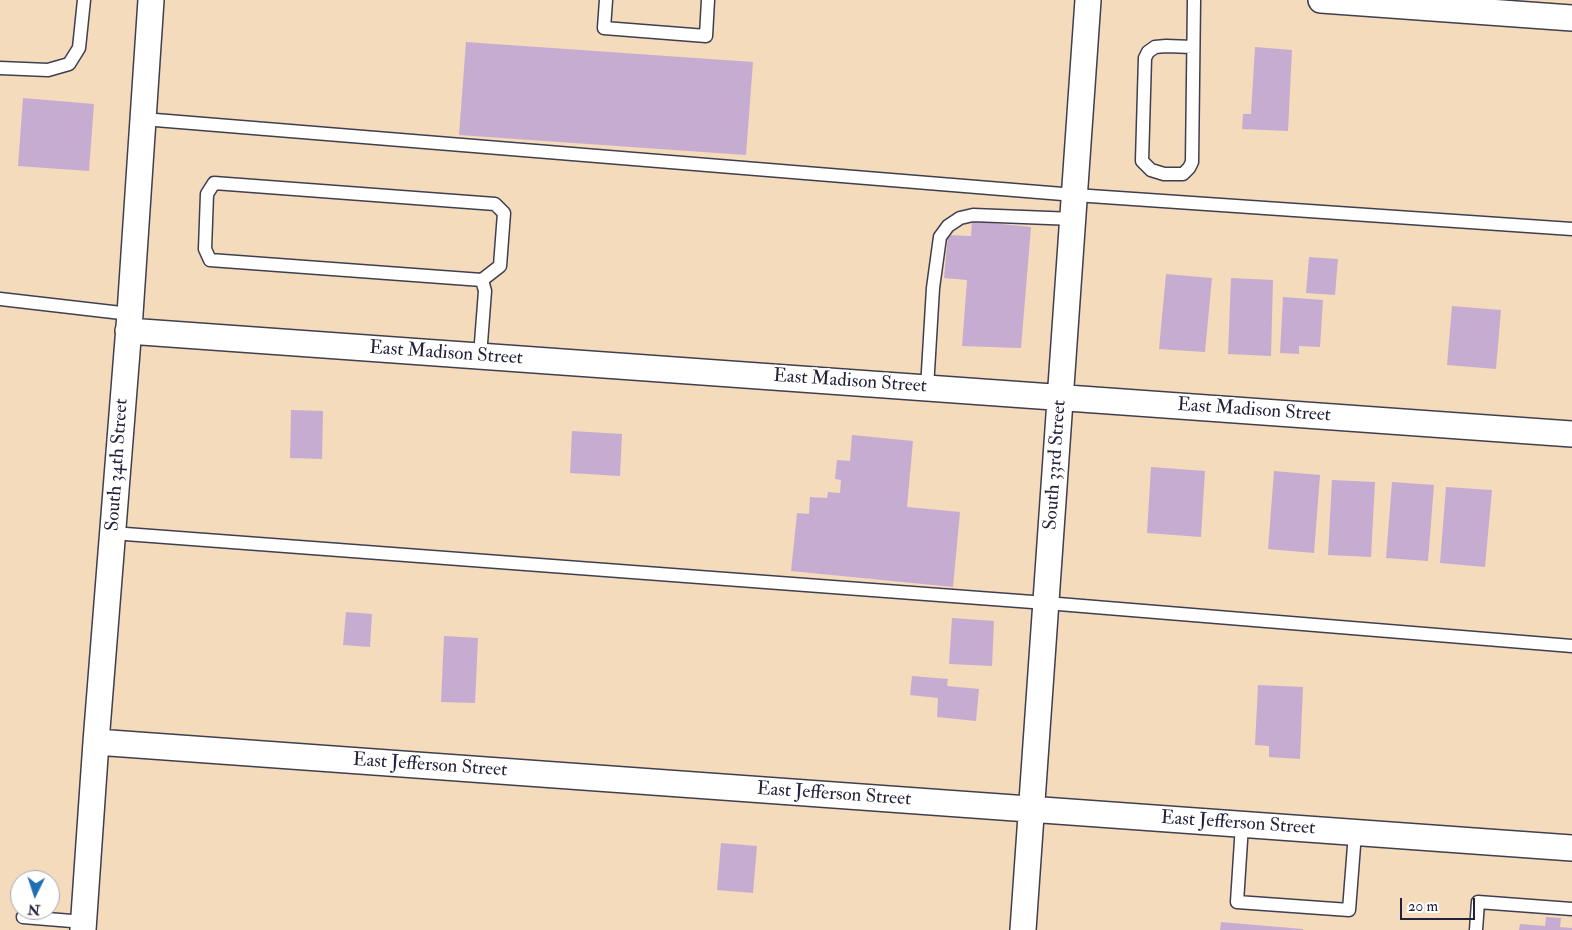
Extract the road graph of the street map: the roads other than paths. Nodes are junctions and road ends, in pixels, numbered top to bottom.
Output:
1 (84, 0) edge
2 (151, 0) edge
3 (606, 0) edge
4 (708, 0) edge
5 (1088, 0) edge
6 (1194, 0) edge
7 (1321, 0) edge
8 (1426, 4) edge
9 (1572, 18) edge
10 (1194, 47) junction
11 (0, 68) edge
12 (143, 119) junction
13 (1074, 207) junction
14 (1572, 229) edge
15 (482, 280) junction
16 (0, 299) edge
17 (129, 323) junction
18 (480, 356) junction
19 (926, 388) junction
20 (1061, 397) junction
21 (1572, 434) edge
22 (112, 533) junction
23 (1046, 603) junction
24 (1572, 646) edge
25 (96, 742) junction
26 (1031, 809) junction
27 (1242, 824) junction
28 (1354, 833) junction
29 (1572, 848) edge
30 (1572, 908) edge
31 (38, 920) edge
32 (84, 926) edge
33 (1022, 930) edge
34 (1476, 930) edge

1 - 11 lane
2 - 12 street, South 34th Street
3 - 4 lane
5 - 13 street, South 33rd Street
6 - 10 lane
7 - 8 street
8 - 9 street
10 - 10 lane
12 - 13 lane
12 - 17 street, South 34th Street
13 - 14 lane
13 - 19 lane
13 - 20 street, South 33rd Street
15 - 15 lane
15 - 18 lane
16 - 17 lane
17 - 18 street, East Madison Street
17 - 22 street, South 34th Street
18 - 19 street, East Madison Street
19 - 20 street, East Madison Street
20 - 21 street, East Madison Street
20 - 23 street, South 33rd Street
22 - 23 lane
22 - 25 street, South 34th Street
23 - 24 lane
23 - 26 street, South 33rd Street
25 - 26 street, East Jefferson Street
25 - 32 street, South 34th Street
26 - 27 street, East Jefferson Street
26 - 33 street, South 33rd Street
27 - 28 street, East Jefferson Street
27 - 28 lane
28 - 29 street, East Jefferson Street
30 - 34 lane
31 - 32 lane

